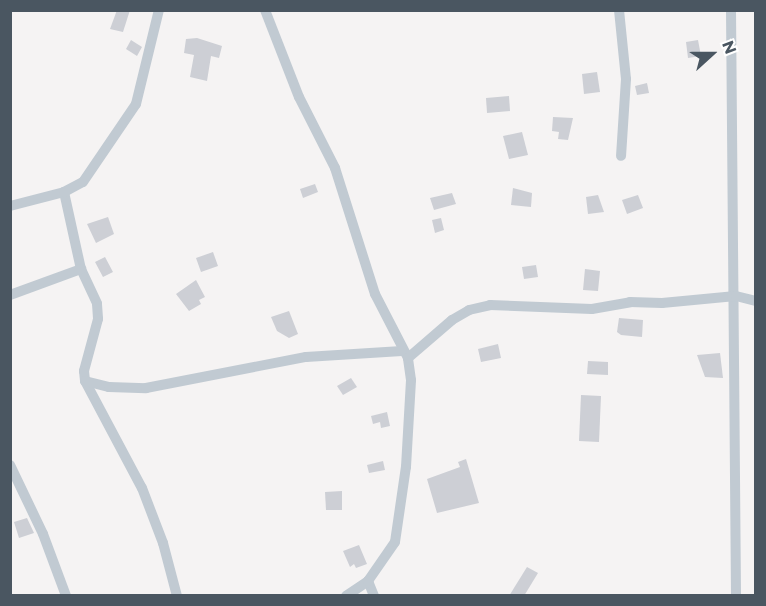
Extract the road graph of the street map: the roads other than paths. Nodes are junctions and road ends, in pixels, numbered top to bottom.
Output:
1 (159, 10) edge
2 (265, 10) edge
3 (619, 10) edge
4 (731, 10) edge
5 (621, 156) dead end
6 (64, 192) junction
7 (10, 206) edge
8 (81, 269) junction
9 (10, 295) edge
10 (736, 296) junction
11 (756, 301) edge
12 (405, 355) junction
13 (86, 381) junction
14 (10, 465) edge
15 (368, 581) junction
16 (66, 596) edge
17 (177, 596) edge
18 (346, 596) edge
19 (374, 596) edge
20 (736, 596) edge

1 - 6 street
2 - 12 street
3 - 5 street
4 - 10 street
6 - 7 street
6 - 8 street
8 - 9 street
8 - 13 street
10 - 11 street
10 - 12 street
10 - 20 street
12 - 13 street
12 - 15 street
13 - 17 street
14 - 16 street
15 - 18 street
15 - 19 street

